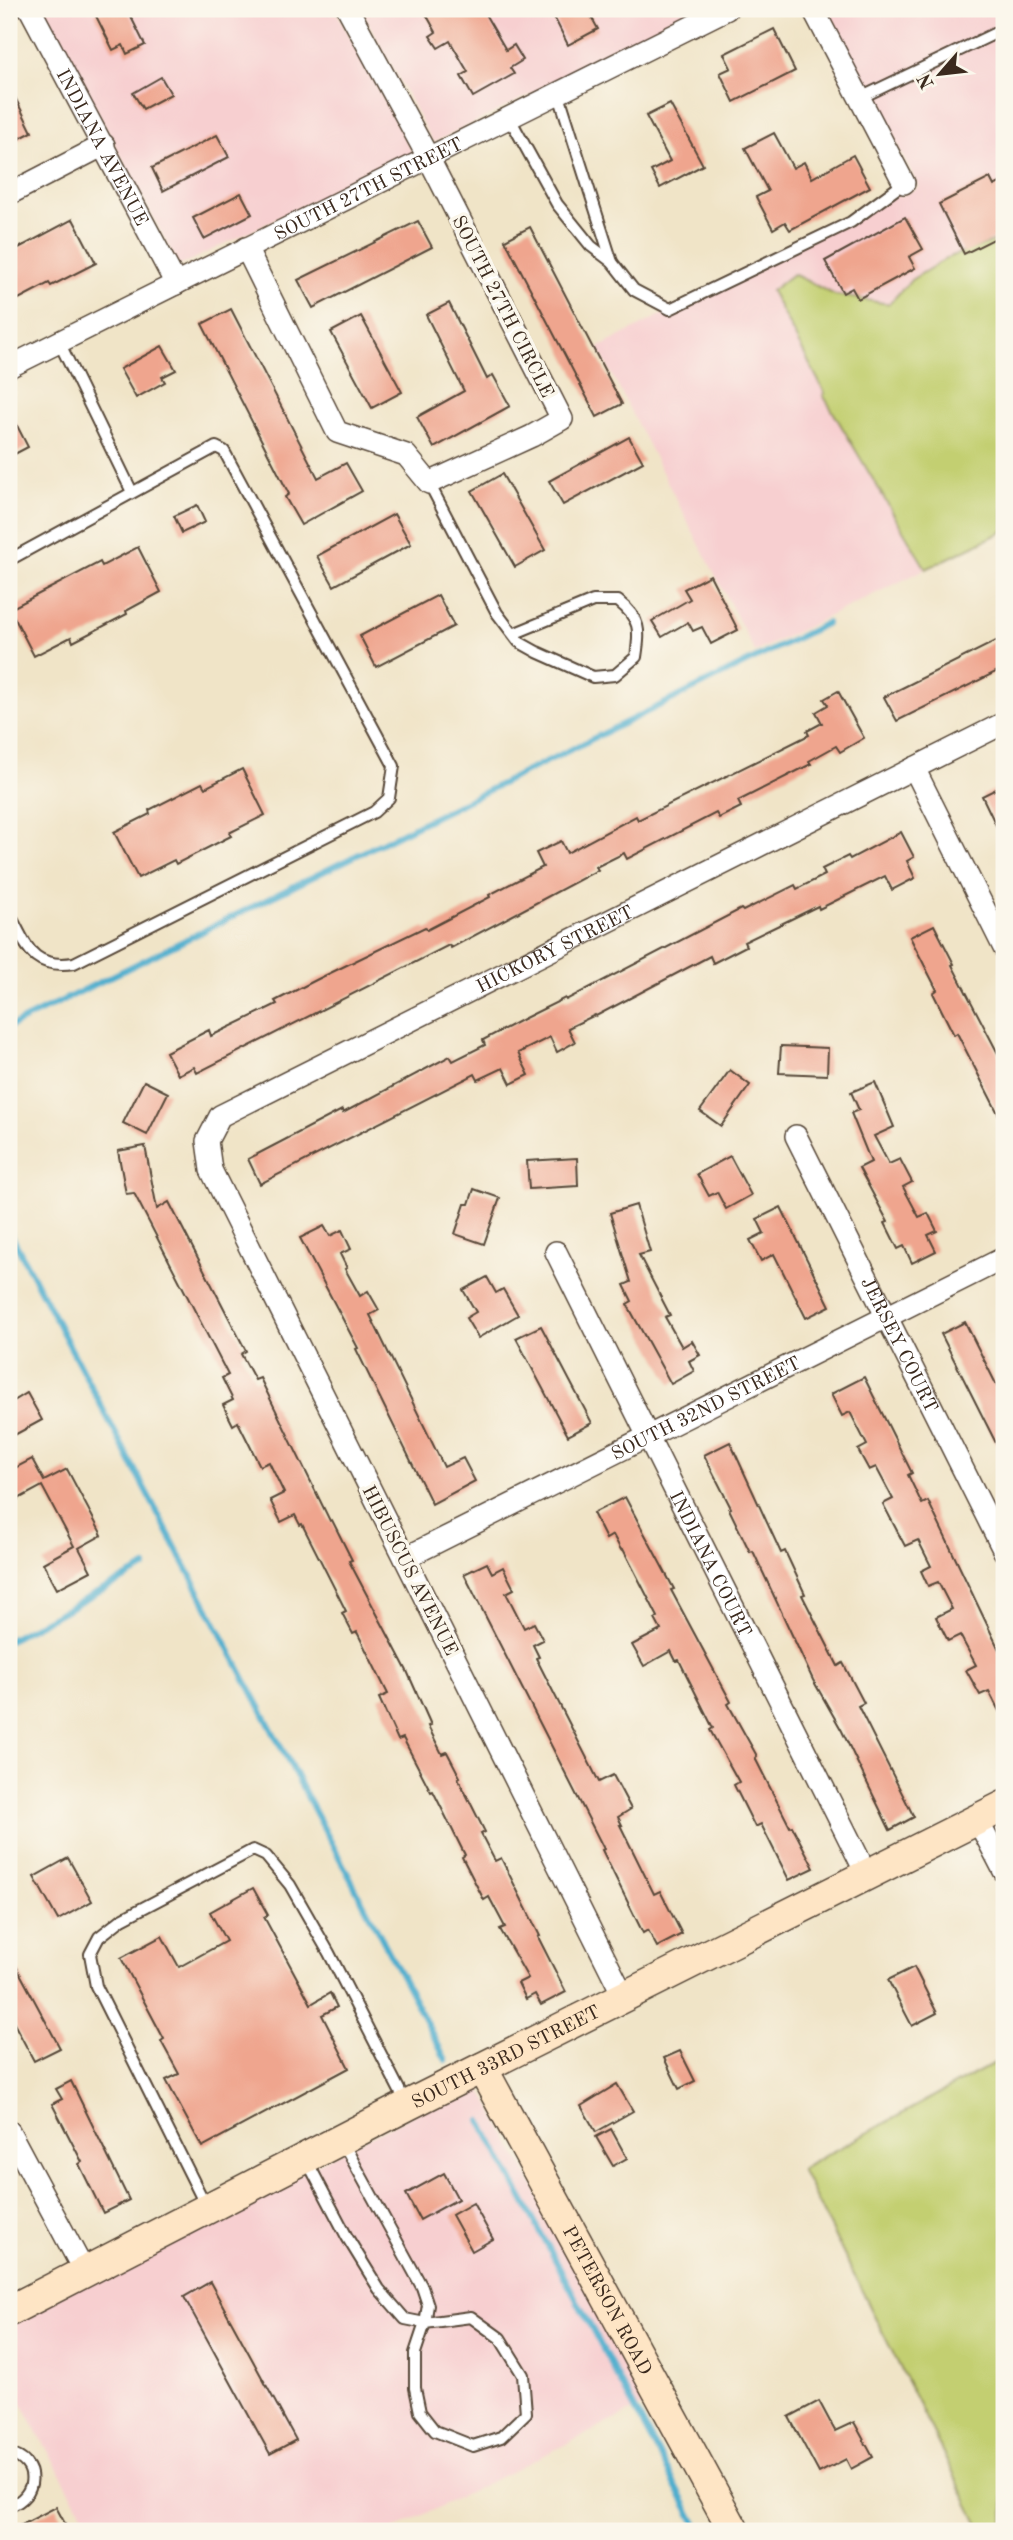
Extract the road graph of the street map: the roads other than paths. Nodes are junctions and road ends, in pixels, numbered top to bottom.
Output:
1 (30, 9) edge
2 (348, 9) edge
3 (727, 9) edge
4 (813, 9) edge
5 (1004, 29) edge
6 (558, 92) junction
7 (860, 98) junction
8 (509, 117) junction
9 (104, 145) junction
10 (428, 157) junction
11 (904, 183) joint
12 (9, 194) edge
13 (246, 248) junction
14 (612, 261) junction
15 (176, 284) junction
16 (59, 342) junction
17 (9, 367) edge
18 (429, 483) junction
19 (132, 492) junction
20 (9, 560) edge
21 (513, 634) junction
22 (1004, 723) edge
23 (914, 768) junction
24 (9, 913) edge
25 (1004, 948) edge
26 (796, 1136) dead end
27 (207, 1140) joint
28 (556, 1252) dead end
29 (1004, 1258) edge
30 (887, 1316) junction
31 (647, 1436) junction
32 (1004, 1551) edge
33 (405, 1558) junction
34 (1004, 1806) edge
35 (977, 1819) junction
36 (1004, 1871) edge
37 (867, 1875) junction
38 (624, 1997) junction
39 (482, 2068) junction
40 (408, 2105) junction
41 (9, 2131) edge
42 (342, 2141) junction
43 (305, 2159) junction
44 (207, 2208) junction
45 (84, 2271) junction
46 (9, 2311) edge
47 (425, 2323) junction
48 (9, 2454) edge
49 (9, 2506) edge
50 (734, 2531) edge

1 - 9 street, INDIANA AVENUE
2 - 10 street
3 - 6 street, SOUTH 27TH STREET
4 - 7 street
5 - 7 lane
6 - 8 street, SOUTH 27TH STREET
6 - 14 lane
7 - 11 street
8 - 10 street, SOUTH 27TH STREET
8 - 14 lane
9 - 12 street
9 - 15 street, INDIANA AVENUE
10 - 13 street, SOUTH 27TH STREET
10 - 18 street, SOUTH 27TH CIRCLE
11 - 14 lane
13 - 15 street, SOUTH 27TH STREET
13 - 18 street
15 - 16 street, SOUTH 27TH STREET
16 - 17 street, SOUTH 27TH STREET
16 - 19 lane
18 - 21 lane
19 - 20 lane
19 - 24 lane
21 - 21 lane
22 - 23 street, HICKORY STREET
23 - 25 street
23 - 27 street, HICKORY STREET
26 - 30 street, JERSEY COURT
27 - 33 street, HIBUSCUS AVENUE
28 - 31 street, INDIANA COURT
29 - 30 street, SOUTH 32ND STREET
30 - 31 street, SOUTH 32ND STREET
30 - 32 street, JERSEY COURT
31 - 33 street, SOUTH 32ND STREET
31 - 37 street, INDIANA COURT
33 - 38 street, HIBUSCUS AVENUE
34 - 35 street, SOUTH 33RD STREET
35 - 36 street
35 - 37 street, SOUTH 33RD STREET
37 - 38 street, SOUTH 33RD STREET
38 - 39 street, SOUTH 33RD STREET
39 - 40 street, SOUTH 33RD STREET
39 - 50 street, PETERSON ROAD
40 - 42 street, SOUTH 33RD STREET
40 - 44 lane
41 - 45 street
42 - 43 street, SOUTH 33RD STREET
42 - 47 lane
43 - 44 street, SOUTH 33RD STREET
43 - 47 lane
44 - 45 street, SOUTH 33RD STREET
45 - 46 street, SOUTH 33RD STREET
47 - 47 lane
48 - 49 lane

